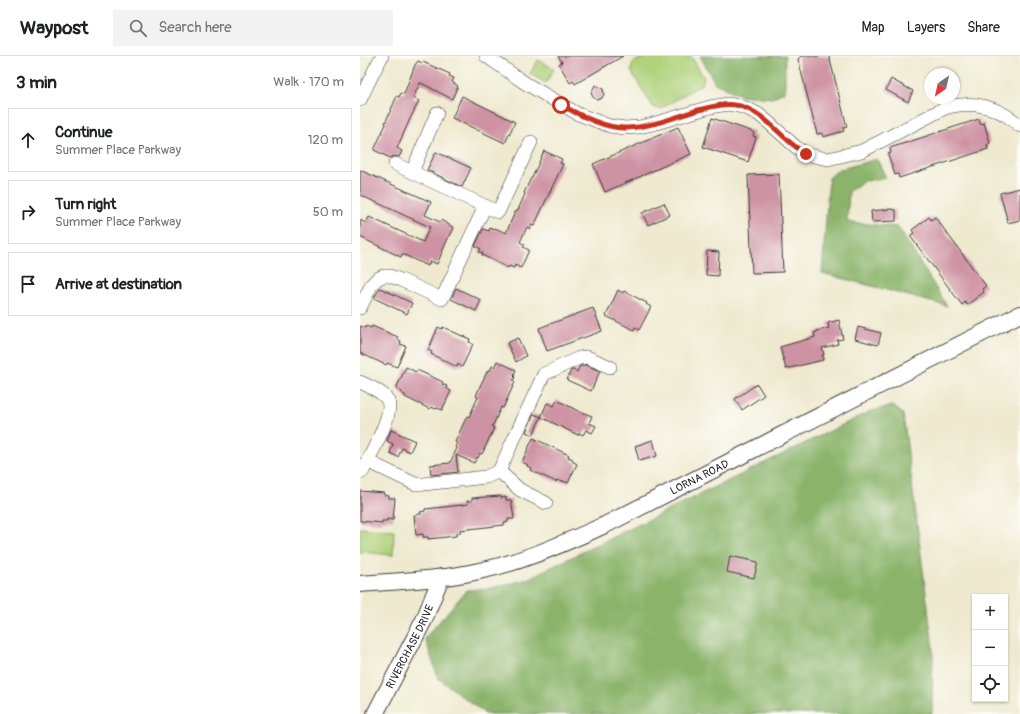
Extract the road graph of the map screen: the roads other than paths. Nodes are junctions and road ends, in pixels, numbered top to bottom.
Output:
1 (382, 56) edge
2 (486, 56) edge
3 (360, 100) edge
4 (437, 113) dead end
5 (1020, 126) edge
6 (531, 142) dead end
7 (395, 164) dead end
8 (412, 172) junction
9 (485, 206) junction
10 (360, 308) edge
11 (1020, 314) edge
12 (610, 367) dead end
13 (360, 382) edge
14 (367, 461) junction
15 (499, 471) junction
16 (360, 473) edge
17 (546, 504) dead end
18 (441, 577) junction
19 (360, 584) edge
20 (376, 714) edge

1 - 3 street
2 - 5 street
4 - 8 street
6 - 9 street
7 - 8 street
8 - 9 street
9 - 10 street
11 - 18 street, LORNA ROAD
12 - 15 street
13 - 14 street
14 - 15 street
14 - 16 street
15 - 17 street
18 - 19 street, LORNA ROAD
18 - 20 street, RIVERCHASE DRIVE

